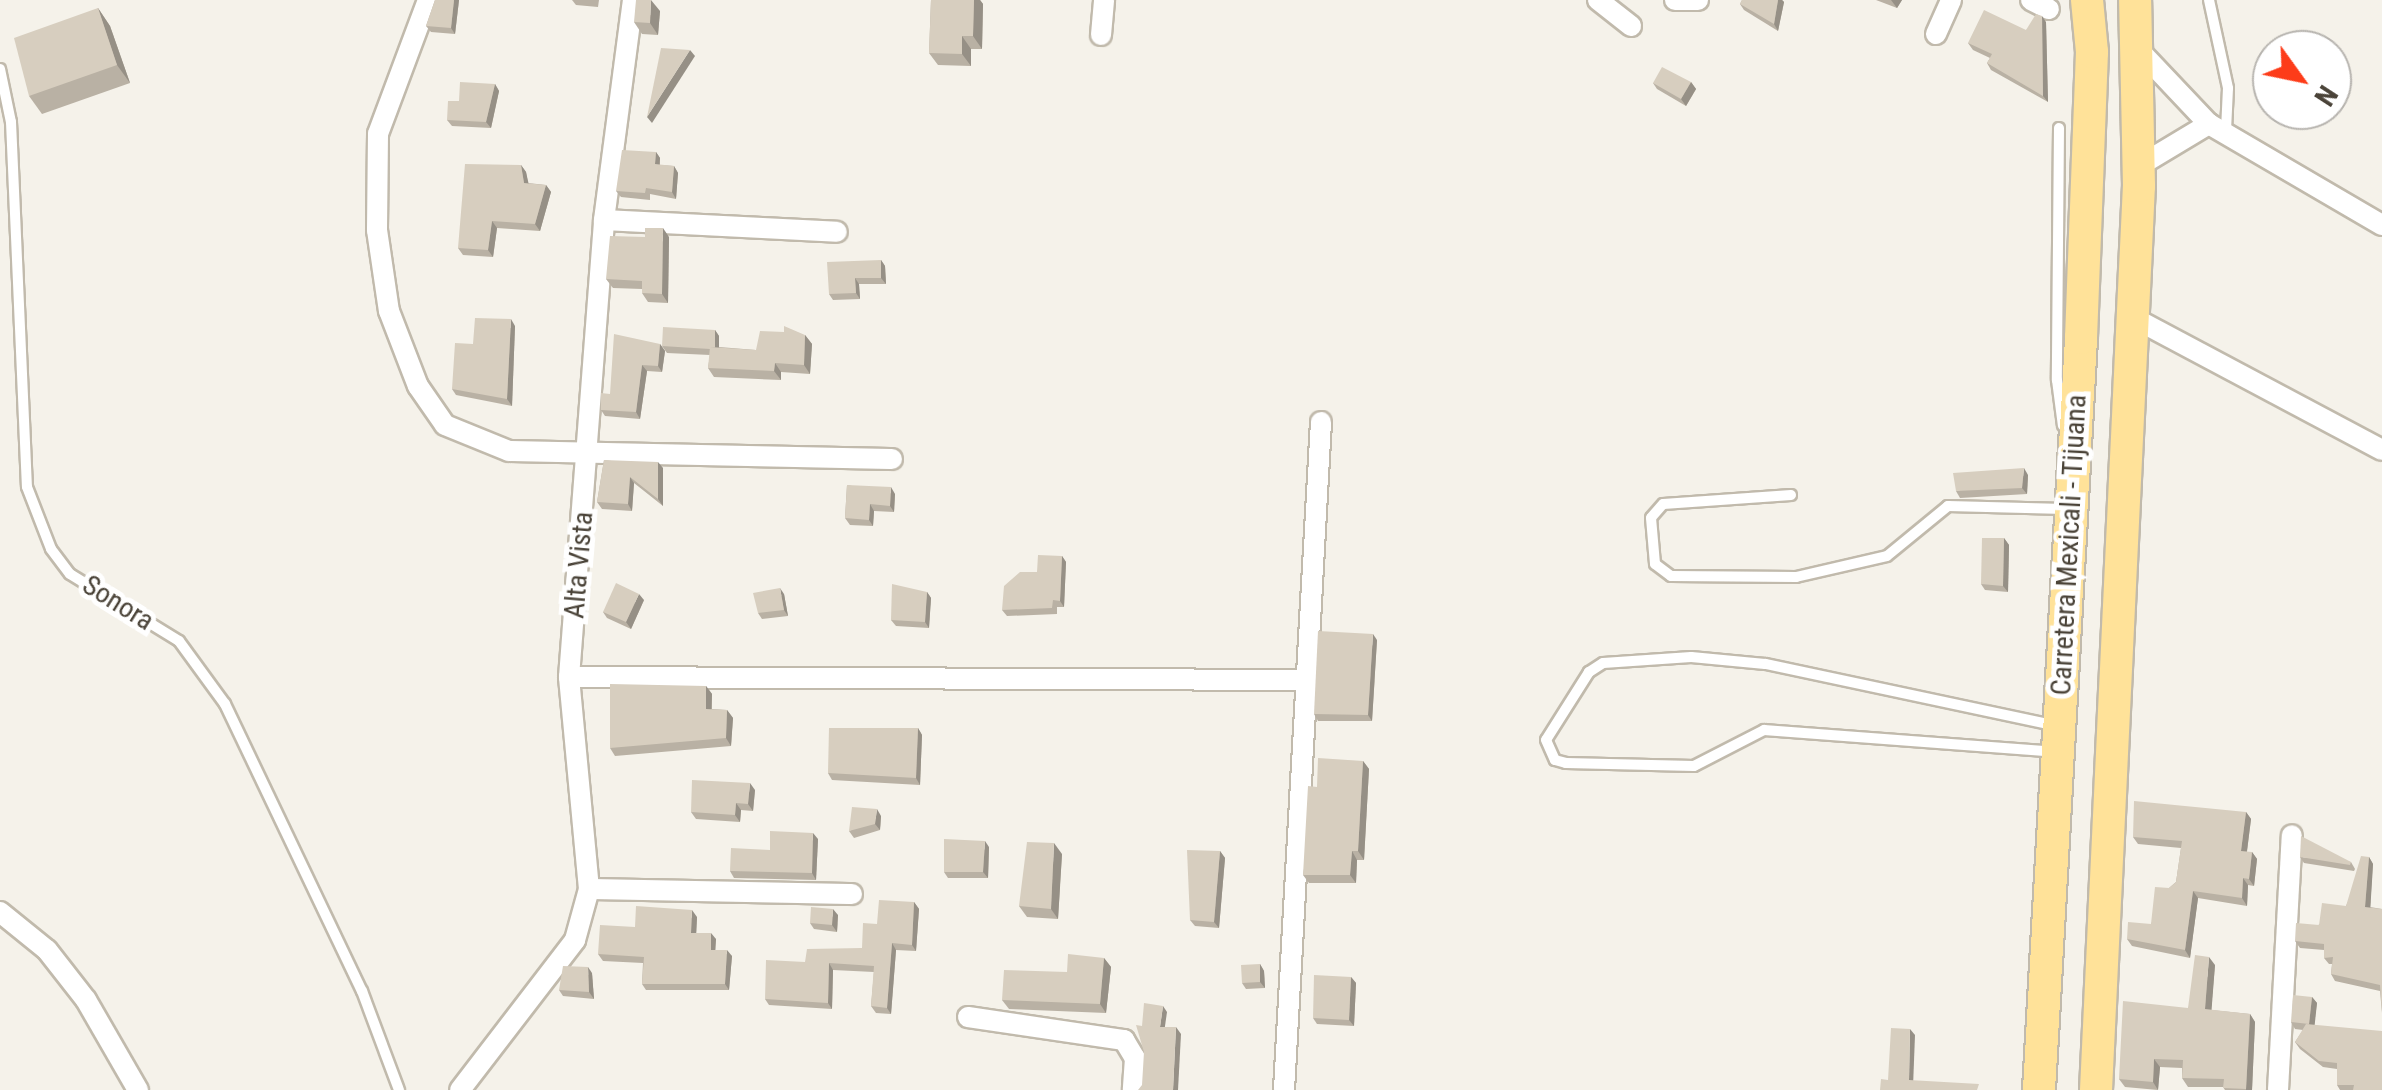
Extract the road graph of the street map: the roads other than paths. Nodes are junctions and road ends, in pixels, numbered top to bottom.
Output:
1 (428, 0) edge
2 (633, 0) edge
3 (1104, 0) edge
4 (1598, 0) edge
5 (1674, 0) edge
6 (1698, 0) edge
7 (1951, 0) edge
8 (2087, 0) edge
9 (2136, 0) edge
10 (2209, 0) edge
11 (1630, 26) dead end
12 (1936, 34) dead end
13 (1100, 35) dead end
14 (2138, 49) junction
15 (0, 69) edge
16 (2059, 128) dead end
17 (2218, 128) junction
18 (2139, 166) junction
19 (604, 220) junction
20 (2382, 225) edge
21 (837, 232) dead end
22 (2132, 317) junction
23 (1320, 422) dead end
24 (2382, 450) edge
25 (590, 451) junction
26 (892, 458) dead end
27 (2074, 466) junction
28 (1791, 496) dead end
29 (2071, 509) junction
30 (568, 677) junction
31 (1304, 680) junction
32 (2059, 739) junction
33 (2292, 834) dead end
34 (589, 889) junction
35 (852, 894) dead end
36 (4, 920) edge
37 (968, 1017) dead end
38 (138, 1090) edge
39 (399, 1090) edge
40 (460, 1090) edge
41 (1133, 1090) edge
42 (1284, 1090) edge
43 (2039, 1090) edge
44 (2096, 1090) edge
45 (2278, 1090) edge

1 - 25 street
2 - 19 street, Alta Vista
3 - 13 street
4 - 11 street
5 - 6 street
7 - 12 street
8 - 27 main road, Carretera Mexicali - Tijuana
9 - 14 main road, Carretera Mexicali - Tijuana
10 - 17 lane
14 - 17 street
14 - 18 main road, Carretera Mexicali - Tijuana
15 - 39 lane, Sonora
16 - 27 lane
17 - 18 street
17 - 20 street
18 - 22 main road, Carretera Mexicali - Tijuana
19 - 21 street
19 - 25 street, Alta Vista
22 - 24 street
22 - 44 main road, Carretera Mexicali - Tijuana
23 - 31 street
25 - 26 street
25 - 30 street, Alta Vista
27 - 29 main road, Carretera Mexicali - Tijuana
28 - 29 lane
29 - 32 main road, Carretera Mexicali - Tijuana
30 - 31 street
30 - 34 street, Alta Vista
31 - 42 street
32 - 32 lane
32 - 43 main road, Carretera Mexicali - Tijuana
33 - 45 street
34 - 35 street
34 - 40 street, Alta Vista
36 - 38 street
37 - 41 street

